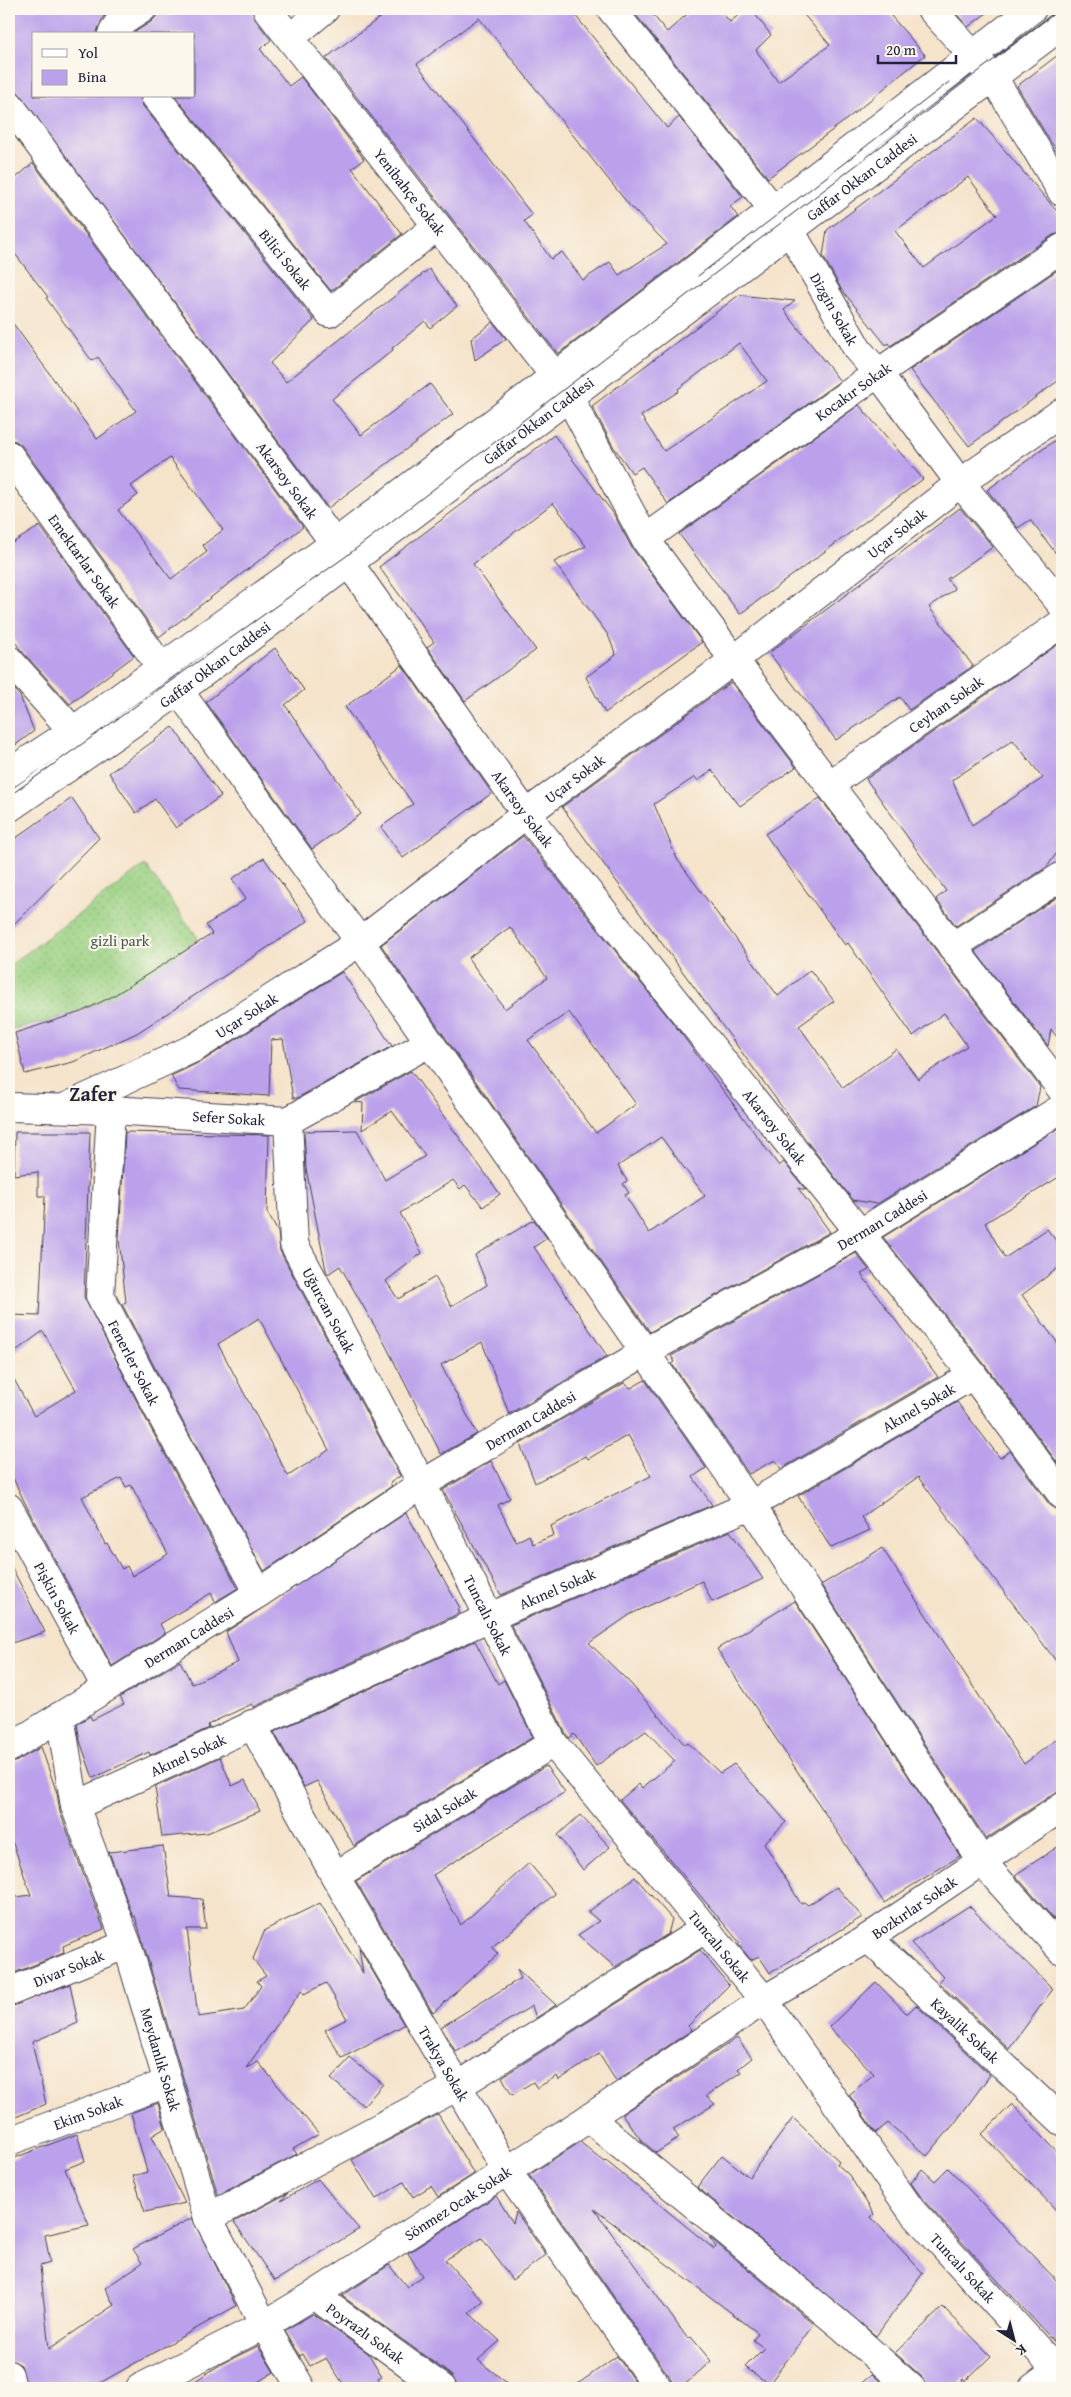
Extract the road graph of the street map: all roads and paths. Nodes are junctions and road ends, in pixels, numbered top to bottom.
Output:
1 (142, 9) edge
2 (267, 9) edge
3 (325, 9) edge
4 (612, 9) edge
5 (931, 9) edge
6 (1032, 9) edge
7 (1062, 25) edge
8 (113, 32) edge
9 (290, 38) junction
10 (973, 53) junction
11 (993, 77) junction
12 (156, 98) edge
13 (9, 104) edge
14 (1062, 192) edge
15 (782, 220) junction
16 (437, 226) junction
17 (1062, 248) edge
18 (878, 373) junction
19 (554, 375) junction
20 (569, 397) junction
21 (1062, 412) edge
22 (9, 455) edge
23 (960, 483) junction
24 (645, 539) junction
25 (342, 553) junction
26 (1062, 605) edge
27 (1062, 622) edge
28 (9, 660) edge
29 (734, 660) junction
30 (161, 667) junction
31 (179, 691) junction
32 (73, 731) junction
33 (9, 773) edge
34 (829, 785) junction
35 (9, 808) edge
36 (526, 814) junction
37 (1062, 876) edge
38 (360, 942) junction
39 (952, 947) junction
40 (429, 1043) junction
41 (1062, 1090) edge
42 (9, 1107) edge
43 (64, 1108) junction
44 (1062, 1108) edge
45 (111, 1110) junction
46 (288, 1121) junction
47 (860, 1234) junction
48 (645, 1352) junction
49 (973, 1374) junction
50 (422, 1484) junction
51 (1062, 1495) edge
52 (751, 1505) junction
53 (9, 1508) edge
54 (259, 1593) junction
55 (490, 1617) junction
56 (106, 1687) junction
57 (60, 1716) junction
58 (252, 1724) junction
59 (553, 1743) junction
60 (9, 1748) edge
61 (75, 1806) junction
62 (1062, 1807) edge
63 (982, 1862) junction
64 (335, 1876) junction
65 (706, 1928) junction
66 (868, 1938) junction
67 (127, 1944) junction
68 (1062, 1951) edge
69 (9, 1992) edge
70 (764, 2000) junction
71 (167, 2083) junction
72 (458, 2086) junction
73 (589, 2118) junction
74 (1062, 2121) edge
75 (9, 2141) edge
76 (507, 2171) junction
77 (208, 2218) junction
78 (314, 2295) junction
79 (264, 2325) junction
80 (1059, 2373) edge
81 (9, 2375) edge
82 (12, 2388) edge
83 (140, 2388) edge
84 (301, 2388) edge
85 (442, 2388) edge
86 (658, 2388) edge
87 (912, 2388) edge
88 (1033, 2388) edge

1 - 8 street
2 - 9 street, Yenibahçe Sokak
3 - 9 street
4 - 15 street, Dizgin Sokak
5 - 10 street
6 - 10 street, Gaffar Okkan Caddesi
7 - 11 street, Gaffar Okkan Caddesi
9 - 16 street, Yenibahçe Sokak
10 - 11 street
10 - 15 street, Gaffar Okkan Caddesi
11 - 14 street
11 - 15 street, Gaffar Okkan Caddesi
12 - 16 street, Bilici Sokak
13 - 25 street, Akarsoy Sokak
15 - 18 street, Dizgin Sokak
15 - 19 street, Gaffar Okkan Caddesi
15 - 20 street, Gaffar Okkan Caddesi
16 - 19 street, Yenibahçe Sokak
17 - 18 street, Kocakır Sokak
18 - 23 street, Dizgin Sokak
18 - 24 street, Kocakır Sokak
19 - 20 street, Yenibahçe Sokak
19 - 25 street, Gaffar Okkan Caddesi
20 - 24 street, Yenibahçe Sokak
20 - 25 street, Gaffar Okkan Caddesi
21 - 23 street, Uçar Sokak
22 - 30 street, Emektarlar Sokak
23 - 26 street, Dizgin Sokak
23 - 29 street, Uçar Sokak
24 - 29 street, Yenibahçe Sokak
25 - 30 street, Gaffar Okkan Caddesi
25 - 31 street, Gaffar Okkan Caddesi
25 - 36 street, Akarsoy Sokak
27 - 34 street, Ceyhan Sokak
28 - 32 street
29 - 34 street, Yenibahçe Sokak
29 - 36 street, Uçar Sokak
30 - 32 street, Gaffar Okkan Caddesi
31 - 35 street, Gaffar Okkan Caddesi
31 - 38 street
32 - 33 street, Gaffar Okkan Caddesi
34 - 39 street, Yenibahçe Sokak
36 - 38 street, Uçar Sokak
36 - 47 street, Akarsoy Sokak
37 - 39 street
38 - 40 street
38 - 43 street, Uçar Sokak
39 - 41 street, Yenibahçe Sokak
40 - 46 street, Sefer Sokak
40 - 48 street
42 - 43 street, Sefer Sokak
43 - 45 street, Sefer Sokak
44 - 47 street, Derman Caddesi
45 - 46 street, Sefer Sokak
45 - 54 street, Fenerler Sokak
46 - 50 street, Uğurcan Sokak
47 - 48 street, Derman Caddesi
47 - 49 street, Akarsoy Sokak
48 - 50 street, Derman Caddesi
48 - 52 street
49 - 51 street, Akarsoy Sokak
49 - 52 street, Akınel Sokak
50 - 54 street, Derman Caddesi
50 - 55 street, Tuncalı Sokak
52 - 55 street, Akınel Sokak
52 - 63 street
53 - 56 street, Pişkin Sokak
54 - 56 street, Derman Caddesi
55 - 58 street, Akınel Sokak
55 - 59 street, Tuncalı Sokak
56 - 57 street, Derman Caddesi
57 - 60 street, Derman Caddesi
57 - 61 street, Meydanlık Sokak
58 - 61 street, Akınel Sokak
58 - 64 street, Trakya Sokak
59 - 64 street, Sidal Sokak
59 - 65 street, Tuncalı Sokak
61 - 67 street, Meydanlık Sokak
62 - 63 street, Bozkırlar Sokak
63 - 66 street, Bozkırlar Sokak
63 - 68 street
64 - 72 street, Trakya Sokak
65 - 70 street, Tuncalı Sokak
65 - 72 street
66 - 70 street, Bozkırlar Sokak
66 - 74 street, Kayalik Sokak
67 - 69 street, Divar Sokak
67 - 71 street, Meydanlık Sokak
70 - 73 street, Sönmez Ocak Sokak
70 - 80 street, Tuncalı Sokak
71 - 75 street, Ekim Sokak
71 - 77 street, Meydanlık Sokak
72 - 76 street, Trakya Sokak
72 - 77 street
73 - 76 street, Sönmez Ocak Sokak
73 - 87 street
76 - 78 street, Sönmez Ocak Sokak
76 - 86 street, Trakya Sokak
77 - 79 street, Meydanlık Sokak
78 - 79 street, Sönmez Ocak Sokak
78 - 85 street, Poyrazlı Sokak
79 - 83 street, Sönmez Ocak Sokak
79 - 84 street, Meydanlık Sokak
80 - 88 street
81 - 82 street

